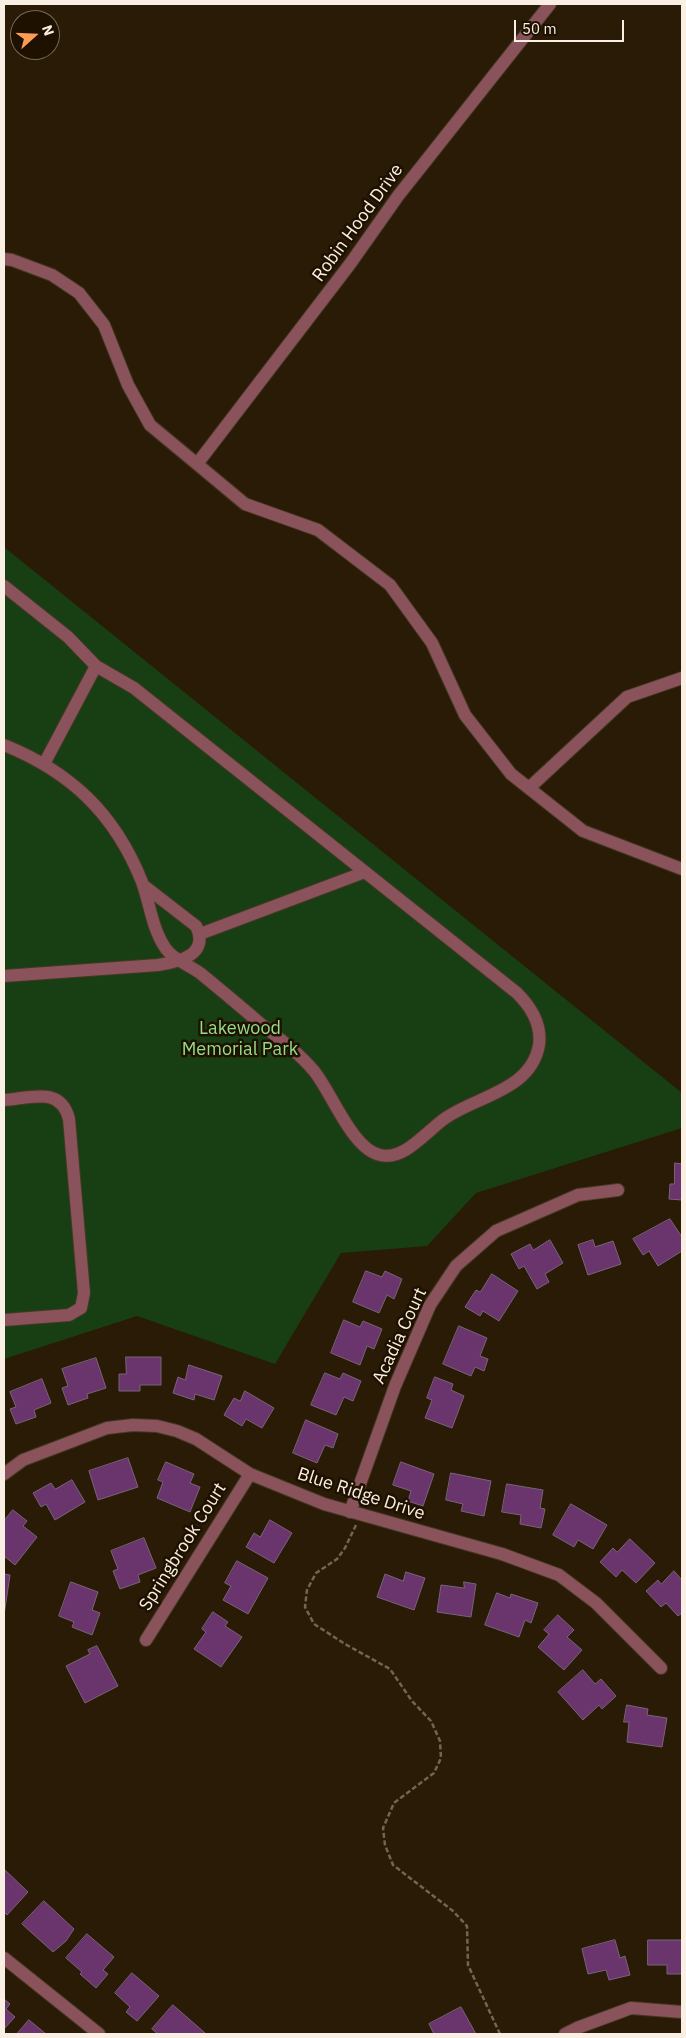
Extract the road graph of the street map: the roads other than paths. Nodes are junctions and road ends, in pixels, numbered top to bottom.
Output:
1 (550, 4) edge
2 (4, 259) edge
3 (197, 464) junction
4 (4, 586) edge
5 (96, 666) junction
6 (682, 678) edge
7 (4, 745) edge
8 (44, 764) junction
9 (529, 788) junction
10 (682, 869) edge
11 (364, 872) junction
12 (143, 885) junction
13 (200, 934) junction
14 (181, 960) junction
15 (4, 976) edge
16 (4, 1100) edge
17 (618, 1190) dead end
18 (4, 1320) edge
19 (4, 1474) edge
20 (250, 1474) junction
21 (355, 1513) junction
22 (146, 1640) dead end
23 (661, 1668) dead end
24 (4, 1958) edge
25 (682, 2012) edge
26 (99, 2034) edge
27 (565, 2034) edge

1 - 3 street, Robin Hood Drive
2 - 3 street
3 - 9 street
4 - 5 street
5 - 8 street
5 - 11 street
6 - 9 street
7 - 8 street
8 - 12 street
9 - 10 street
11 - 13 street
11 - 14 street
12 - 13 street
12 - 14 street
13 - 14 street
14 - 15 street
16 - 18 street
17 - 21 street, Acadia Court
19 - 20 street, Blue Ridge Drive
20 - 21 street, Blue Ridge Drive
20 - 22 street, Springbrook Court
21 - 23 street, Blue Ridge Drive
24 - 26 street
25 - 27 street

